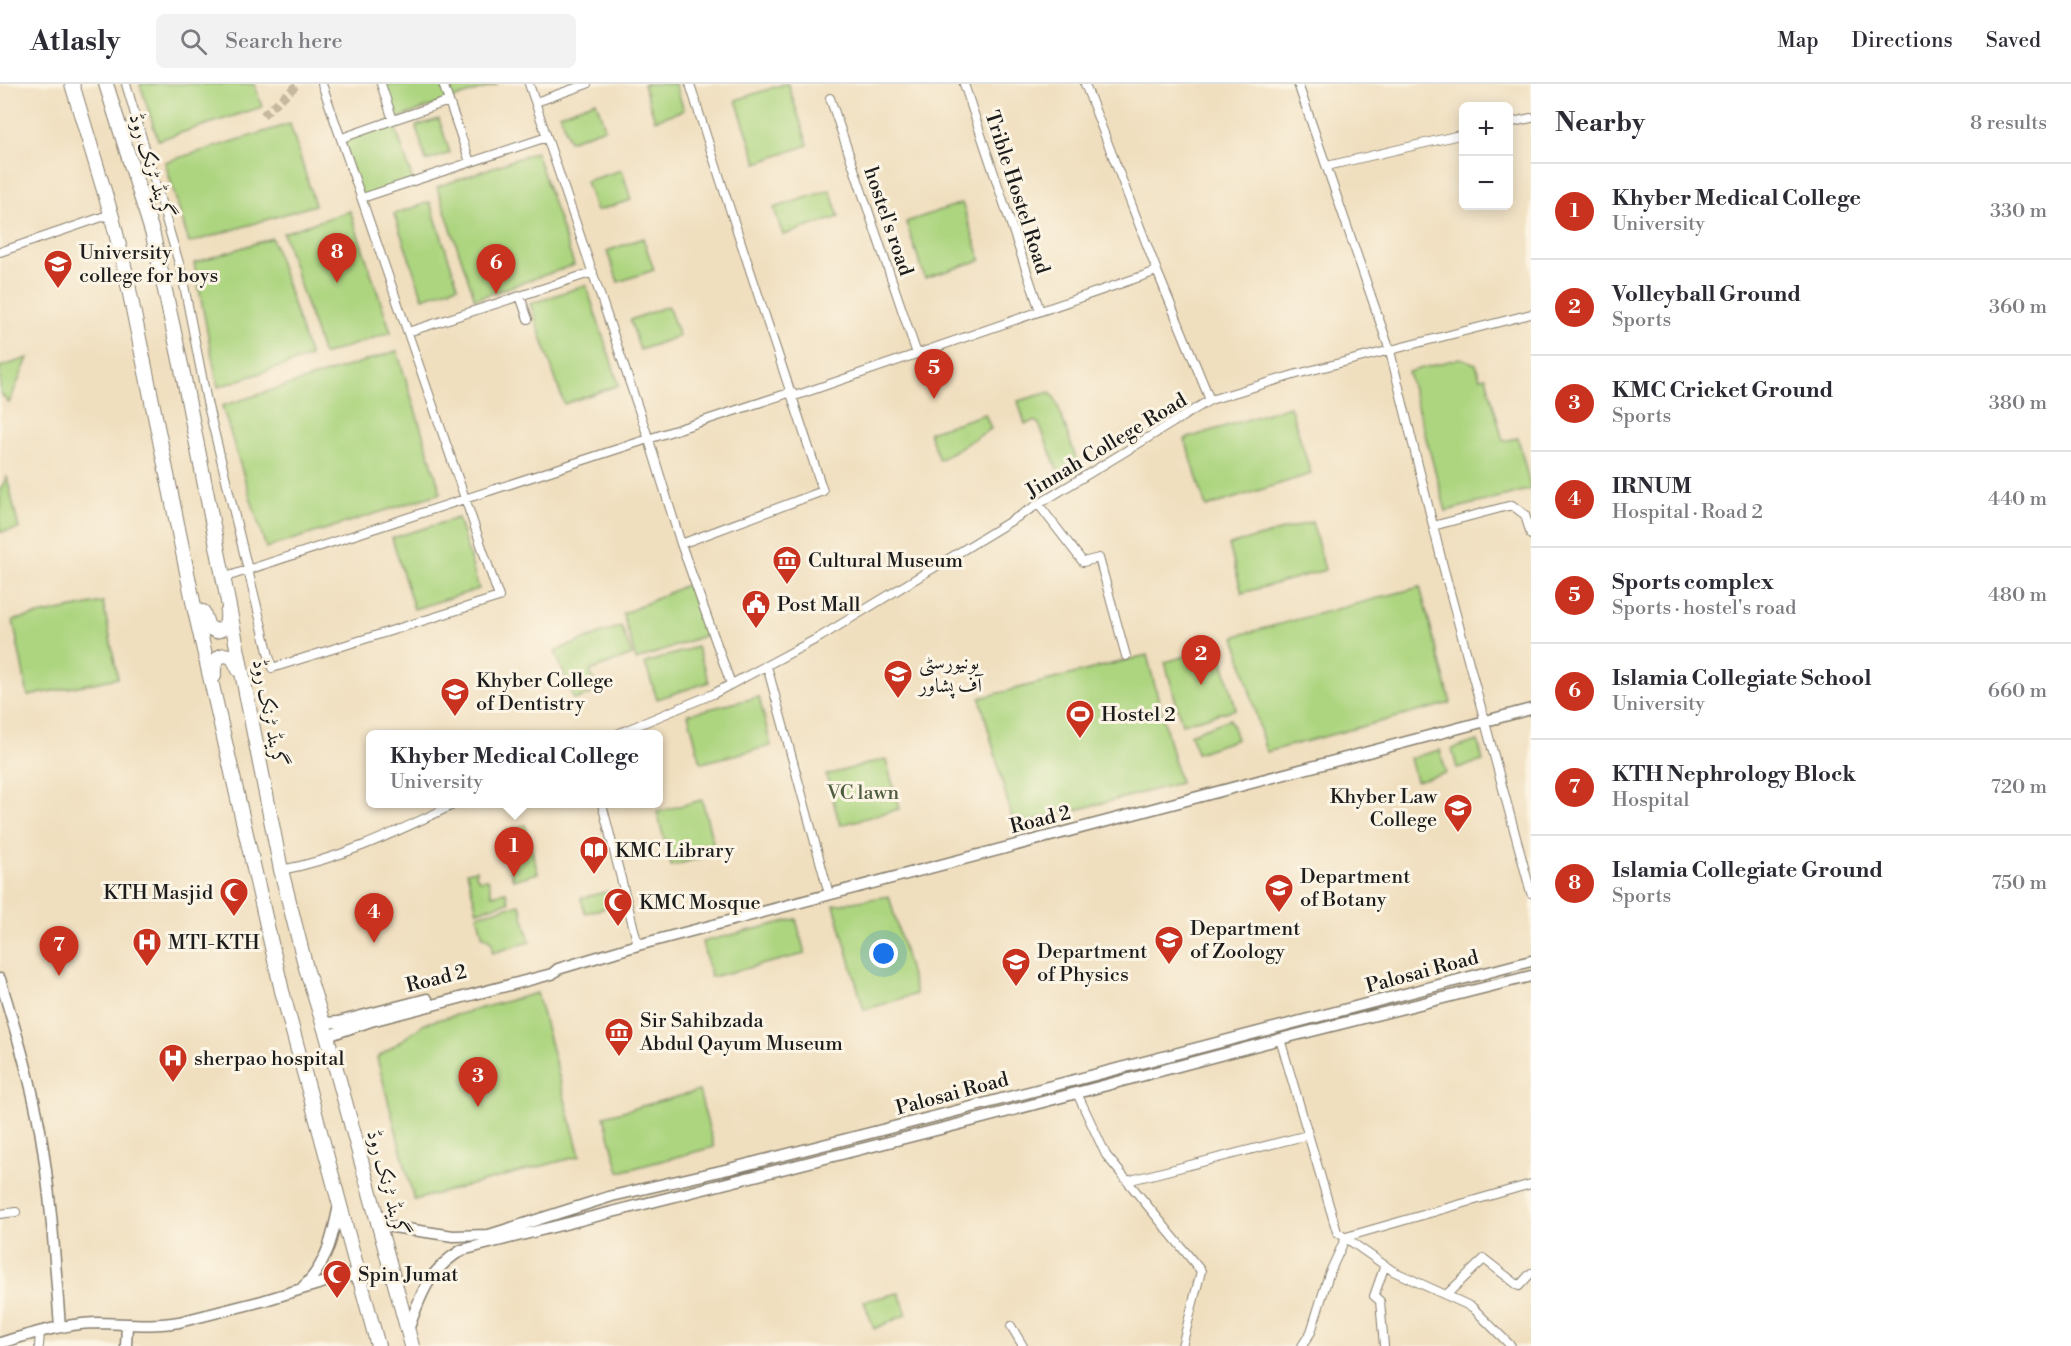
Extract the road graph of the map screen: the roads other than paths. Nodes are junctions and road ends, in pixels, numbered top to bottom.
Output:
1 (72, 84) edge
2 (106, 84) edge
3 (126, 84) edge
4 (322, 84) edge
5 (381, 84) edge
6 (443, 84) edge
7 (530, 84) edge
8 (587, 84) edge
9 (690, 84) edge
10 (964, 84) edge
11 (1085, 84) edge
12 (1298, 84) edge
13 (830, 98) dead end
14 (449, 101) junction
15 (536, 102) junction
16 (1531, 118) edge
17 (393, 120) junction
18 (1513, 122) edge
19 (1459, 135) edge
20 (547, 137) junction
21 (342, 138) junction
22 (470, 162) junction
23 (1327, 166) junction
24 (362, 198) junction
25 (111, 214) junction
26 (0, 252) edge
27 (1157, 271) junction
28 (593, 272) junction
29 (520, 296) junction
30 (1040, 311) junction
31 (1531, 314) edge
32 (528, 319) dead end
33 (408, 332) junction
34 (1390, 351) junction
35 (917, 354) junction
36 (792, 394) junction
37 (1210, 400) junction
38 (650, 440) junction
39 (465, 499) junction
40 (1039, 505) junction
41 (1433, 526) junction
42 (1531, 535) edge
43 (681, 544) junction
44 (182, 547) junction
45 (248, 571) junction
46 (223, 580) junction
47 (1126, 656) dead end
48 (766, 666) junction
49 (731, 684) junction
50 (246, 689) junction
51 (1531, 709) edge
52 (219, 717) junction
53 (1485, 721) junction
54 (629, 730) edge
55 (446, 808) edge
56 (603, 808) edge
57 (281, 870) junction
58 (1531, 893) edge
59 (829, 894) junction
60 (638, 945) junction
61 (1531, 961) edge
62 (1531, 976) edge
63 (0, 979) edge
64 (1278, 1027) junction
65 (325, 1030) junction
66 (1280, 1039) junction
67 (1120, 1068) junction
68 (1122, 1081) junction
69 (1077, 1093) junction
70 (1308, 1135) junction
71 (1127, 1181) junction
72 (1531, 1184) edge
73 (339, 1205) junction
74 (16, 1212) dead end
75 (0, 1214) edge
76 (380, 1226) junction
77 (516, 1232) junction
78 (1346, 1238) junction
79 (1385, 1265) junction
80 (1531, 1273) edge
81 (360, 1280) junction
82 (301, 1289) junction
83 (1446, 1295) junction
84 (127, 1326) junction
85 (1011, 1326) dead end
86 (60, 1327) junction
87 (408, 1330) junction
88 (40, 1332) junction
89 (0, 1343) edge
90 (39, 1346) edge
91 (126, 1346) edge
92 (378, 1346) edge
93 (412, 1346) edge
94 (1023, 1346) edge
95 (1182, 1346) edge
96 (1302, 1346) edge
97 (1384, 1346) edge
98 (1511, 1346) edge

1 - 25 highway
2 - 46 highway, گرینڈ ٹرنک روڈ
3 - 45 street
4 - 21 street
5 - 17 street
6 - 14 street
7 - 15 street
8 - 15 street
9 - 36 street
10 - 30 street, Trible Hostel Road
11 - 27 street
12 - 23 street
13 - 35 street, hostel's road
14 - 17 street
14 - 22 street
15 - 20 street
16 - 18 street
17 - 21 street
19 - 23 street
20 - 22 street
20 - 28 street
21 - 24 street
22 - 24 street
23 - 34 street
24 - 33 street
25 - 26 street
25 - 44 highway
27 - 30 street
27 - 37 street
28 - 29 street
28 - 38 street
29 - 32 street
29 - 33 street
30 - 35 street
31 - 34 street, Jinnah College Road
33 - 39 street
34 - 37 street, Jinnah College Road
34 - 41 street
35 - 36 street
36 - 38 street
36 - 43 street
37 - 40 street, Jinnah College Road
38 - 39 street
38 - 43 street
39 - 45 street
39 - 45 street
40 - 47 street
40 - 48 street, Jinnah College Road
41 - 42 street
41 - 53 street
43 - 49 street
44 - 46 highway
44 - 52 highway
45 - 46 street
46 - 50 highway, گرینڈ ٹرنک روڈ
48 - 49 street, Jinnah College Road
48 - 59 street
49 - 54 street, Jinnah College Road
50 - 52 highway
50 - 57 highway, گرینڈ ٹرنک روڈ
51 - 53 street, Road 2
52 - 73 highway
53 - 58 street
53 - 59 street, Road 2
55 - 57 street
56 - 60 street
57 - 65 highway, گرینڈ ٹرنک روڈ
59 - 60 street, Road 2
60 - 65 street, Road 2
61 - 64 street, Palosai Road
62 - 66 street
63 - 86 street
64 - 66 street
64 - 67 street, Palosai Road
65 - 76 highway, گرینڈ ٹرنک روڈ
66 - 68 street
66 - 70 street
67 - 68 street
67 - 77 street, Palosai Road
68 - 69 street
69 - 71 street
69 - 77 street
70 - 71 street
70 - 78 street
71 - 95 street
72 - 78 street
73 - 81 highway
73 - 82 street
74 - 75 street
76 - 77 street, Palosai Road
76 - 87 highway, گرینڈ ٹرنک روڈ
77 - 87 street
78 - 79 street
78 - 96 street
79 - 83 street
79 - 97 street
80 - 83 street
81 - 82 street
81 - 92 highway
82 - 84 street
83 - 98 street
84 - 86 street
84 - 91 street
85 - 94 street
86 - 88 street
87 - 93 highway, گرینڈ ٹرنک روڈ
88 - 89 street
88 - 90 street

